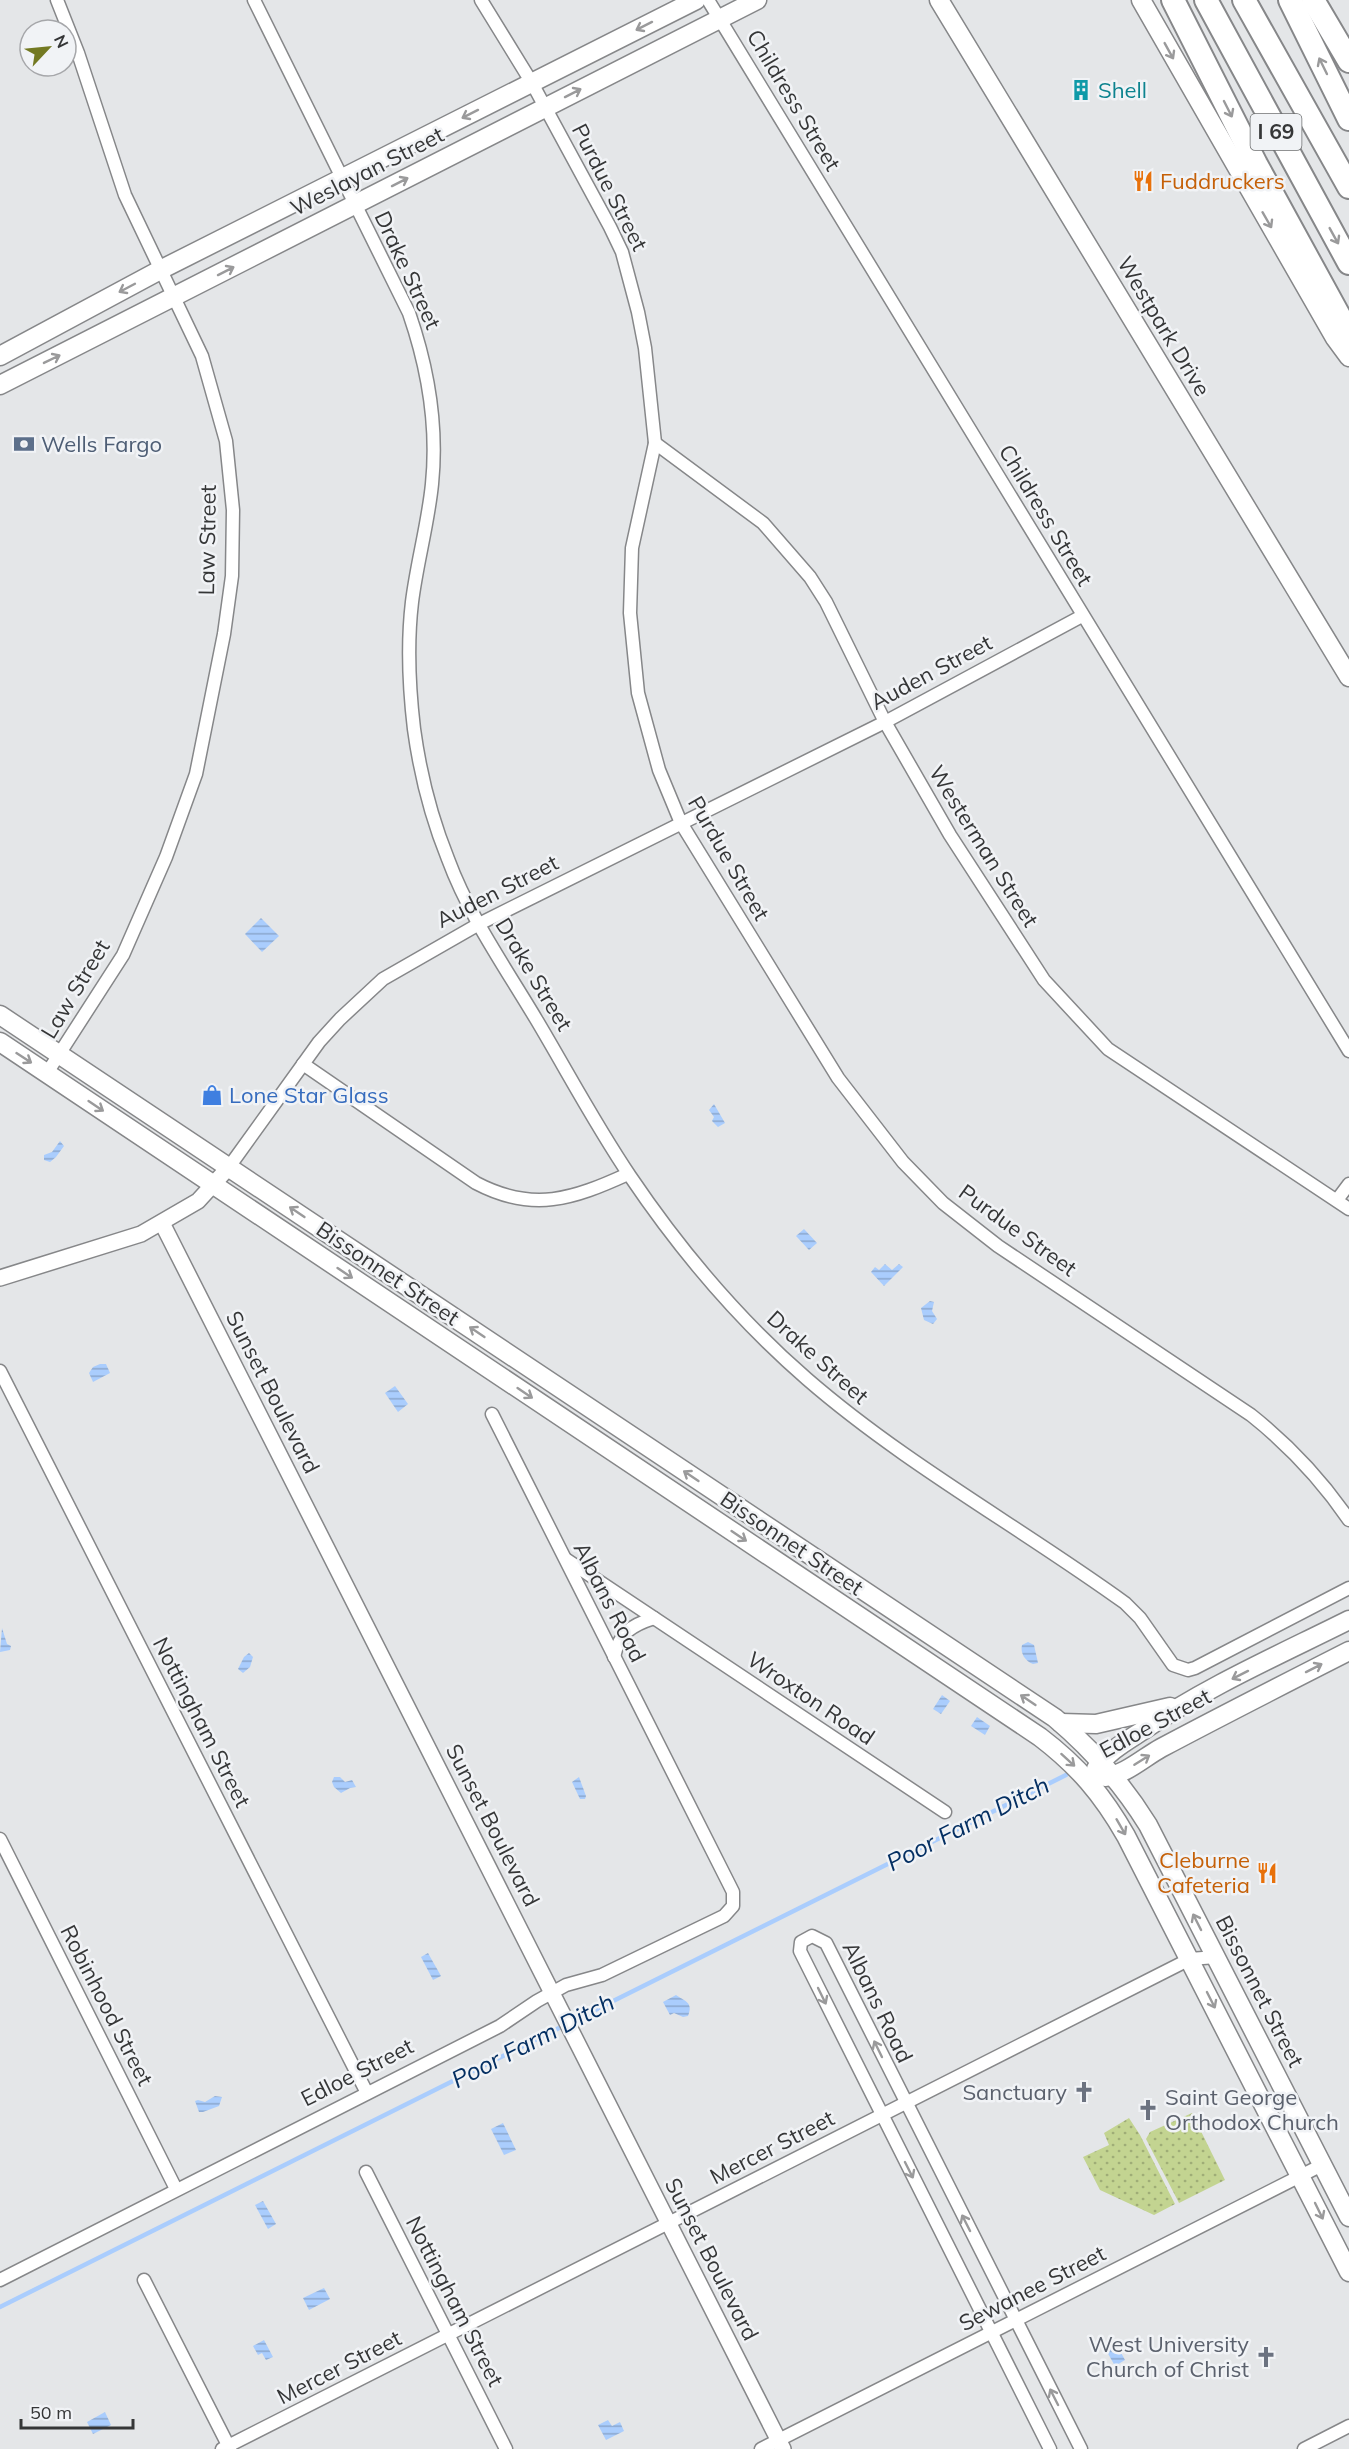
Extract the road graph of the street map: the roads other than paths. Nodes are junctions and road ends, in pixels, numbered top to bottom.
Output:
1 (57, 0) edge
2 (254, 0) edge
3 (481, 0) edge
4 (696, 0) edge
5 (708, 0) edge
6 (757, 0) edge
7 (939, 0) edge
8 (1141, 0) edge
9 (1173, 0) edge
10 (1206, 0) edge
11 (1244, 0) edge
12 (1290, 0) edge
13 (1313, 0) edge
14 (720, 18) junction
15 (1349, 61) edge
16 (532, 83) junction
17 (545, 107) junction
18 (1349, 118) edge
19 (343, 179) junction
20 (1349, 187) edge
21 (355, 205) junction
22 (1349, 263) edge
23 (162, 269) junction
24 (175, 297) junction
25 (1349, 334) edge
26 (0, 356) edge
27 (1349, 357) edge
28 (0, 386) edge
29 (654, 443) junction
30 (1082, 616) junction
31 (1349, 677) edge
32 (885, 722) junction
33 (681, 823) junction
34 (479, 924) junction
35 (0, 1015) edge
36 (0, 1042) edge
37 (1349, 1051) edge
38 (61, 1055) junction
39 (303, 1064) junction
40 (48, 1073) junction
41 (229, 1167) junction
42 (628, 1174) junction
43 (1349, 1184) edge
44 (213, 1185) junction
45 (1337, 1200) junction
46 (1349, 1209) edge
47 (162, 1223) junction
48 (0, 1278) edge
49 (514, 1357) junction
50 (0, 1371) edge
51 (501, 1377) junction
52 (492, 1414) dead end
53 (1349, 1520) edge
54 (564, 1558) junction
55 (828, 1567) junction
56 (814, 1586) junction
57 (1349, 1588) edge
58 (654, 1618) junction
59 (1349, 1620) edge
60 (1349, 1651) edge
61 (614, 1657) junction
62 (1188, 1670) joint
63 (1180, 1705) junction
64 (1060, 1723) junction
65 (1101, 1760) junction
66 (1115, 1776) junction
67 (1088, 1779) junction
68 (945, 1812) dead end
69 (0, 1839) edge
70 (733, 1906) joint
71 (1215, 1957) junction
72 (1190, 1959) junction
73 (552, 1992) junction
74 (367, 2093) junction
75 (905, 2103) junction
76 (881, 2115) junction
77 (1322, 2165) junction
78 (366, 2172) dead end
79 (1301, 2175) junction
80 (176, 2189) junction
81 (1349, 2217) edge
82 (668, 2223) junction
83 (1349, 2272) edge
84 (0, 2280) edge
85 (144, 2280) dead end
86 (1015, 2320) junction
87 (991, 2332) junction
88 (448, 2335) junction
89 (1349, 2426) edge
90 (780, 2445) edge
91 (227, 2448) edge
92 (506, 2449) edge
93 (760, 2449) edge
94 (1050, 2449) edge
95 (1081, 2449) edge
96 (1304, 2449) edge

1 - 23 street, Law Street
2 - 19 street, Drake Street
3 - 16 street, Purdue Street
4 -> 16 main road, Weslayan Street
5 - 14 street, Childress Street
6 - 14 main road, Weslayan Street
7 - 31 main road, Westpark Drive
8 -> 27 main road
9 -> 25 highway
10 -> 22 highway, I 69
11 - 20 highway
18 -> 12 highway
13 - 15 highway
17 -> 14 main road, Weslayan Street
14 - 30 street, Childress Street
16 - 17 street, Purdue Street
16 -> 19 main road, Weslayan Street
21 -> 17 main road, Weslayan Street
17 - 29 street, Purdue Street
19 - 21 street, Drake Street
19 - 23 main road, Weslayan Street
24 -> 21 main road, Weslayan Street
21 - 34 street, Drake Street
23 - 24 street, Law Street
23 -> 26 main road, Weslayan Street
28 -> 24 main road, Weslayan Street
24 - 38 street, Law Street
29 - 32 street, Westerman Street
29 - 33 street, Purdue Street
30 - 32 street, Auden Street
30 - 37 street, Childress Street
32 - 33 street, Auden Street
32 - 45 street, Westerman Street
33 - 34 street, Auden Street
33 - 53 street, Purdue Street
34 - 39 street, Auden Street
34 - 42 street, Drake Street
35 - 38 main road, Bissonnet Street
36 -> 40 main road, Bissonnet Street
38 - 40 street, Law Street
38 - 41 main road, Bissonnet Street
39 - 41 street, Auden Street
39 - 42 street
40 -> 44 main road, Bissonnet Street
41 - 44 street, Auden Street
49 -> 41 main road, Bissonnet Street
42 - 62 street, Drake Street
43 - 45 street
44 - 47 street, Auden Street
44 -> 51 main road, Bissonnet Street
45 - 46 street, Westerman Street
47 - 48 street, Auden Street
47 - 73 street, Sunset Boulevard
49 - 51 main road
55 -> 49 main road, Bissonnet Street
50 - 74 street, Nottingham Street
51 -> 56 main road, Bissonnet Street
52 - 54 street, Albans Road
54 - 58 street, Wroxton Road
54 - 61 street, Albans Road
55 - 56 main road
64 -> 55 main road, Bissonnet Street
56 -> 67 main road, Bissonnet Street
57 - 62 street, Edloe Street
58 - 61 street
58 - 68 street, Wroxton Road
59 -> 63 main road, Edloe Street
66 -> 60 main road, Edloe Street
61 - 70 street, Albans Road
63 - 64 main road, Edloe Street
63 - 65 main road, Edloe Street
64 - 65 main road, Bissonnet Street
65 - 66 main road, Bissonnet Street
65 - 67 main road, Edloe Street
66 - 67 main road, Edloe Street
71 -> 66 main road, Bissonnet Street
67 -> 72 main road, Bissonnet Street
69 - 80 street, Robinhood Street
70 - 73 street, Edloe Street
71 - 72 street, Mercer Street
71 - 77 main road, Bissonnet Street
72 - 75 street, Mercer Street
72 -> 79 main road, Bissonnet Street
73 - 74 street, Edloe Street
73 - 82 street, Sunset Boulevard
74 - 80 street, Edloe Street
75 - 76 street, Mercer Street
75 -> 76 street, Albans Road
86 -> 75 street, Albans Road
76 - 82 street, Mercer Street
76 -> 87 street, Albans Road
77 - 79 street, Sewanee Street
77 - 81 main road, Bissonnet Street
78 - 88 street, Nottingham Street
79 -> 83 main road, Bissonnet Street
79 - 86 street, Sewanee Street
80 - 84 street, Edloe Street
82 - 88 street, Mercer Street
82 - 90 street, Sunset Boulevard
85 - 91 street
86 - 87 street, Sewanee Street
95 -> 86 street, Albans Road
87 - 90 street, Sewanee Street
87 - 94 street, Albans Road
88 - 91 street, Mercer Street
88 - 92 street, Nottingham Street
89 - 96 street
90 - 93 street, Sewanee Street

